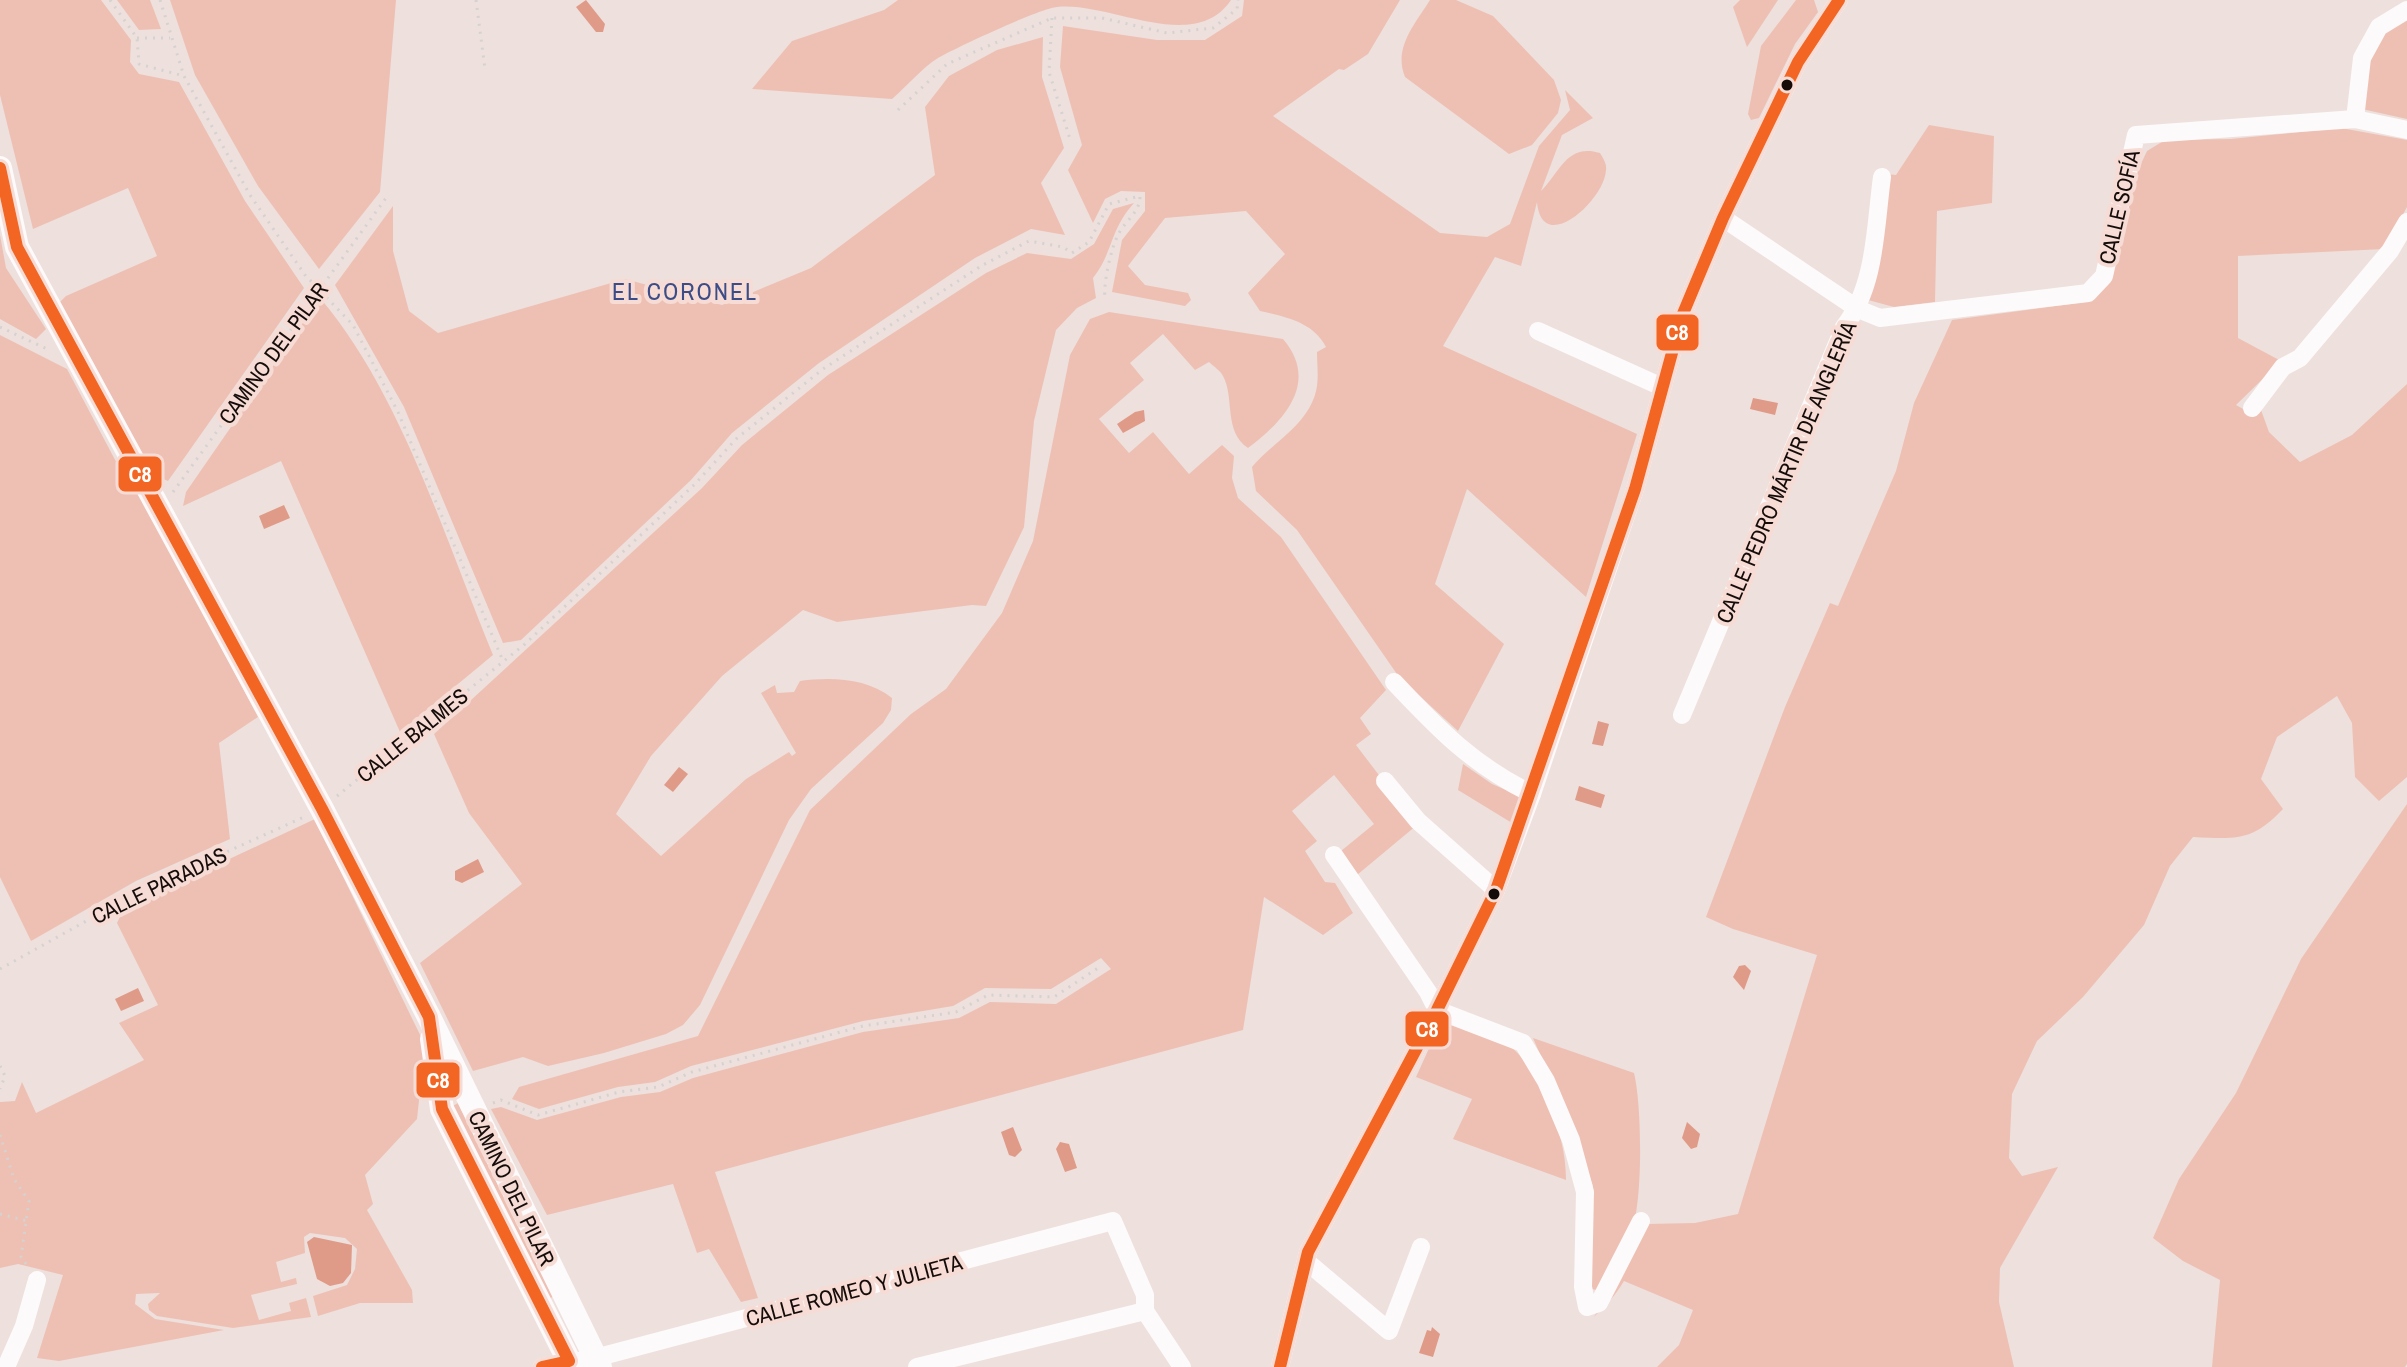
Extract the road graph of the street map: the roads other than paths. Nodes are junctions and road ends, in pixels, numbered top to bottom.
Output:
1 (1839, 0) edge
2 (2407, 10) edge
3 (2355, 119) junction
4 (2407, 130) edge
5 (0, 168) edge
6 (1882, 177) dead end
7 (1723, 218) junction
8 (2407, 222) edge
9 (1858, 309) junction
10 (1538, 331) dead end
11 (1662, 387) junction
12 (2252, 408) dead end
13 (1394, 682) dead end
14 (1682, 715) dead end
15 (1385, 781) dead end
16 (1532, 794) junction
17 (1334, 855) dead end
18 (1496, 890) junction
19 (1437, 1010) junction
20 (429, 1017) junction
21 (1641, 1221) dead end
22 (1421, 1247) dead end
23 (1306, 1261) junction
24 (37, 1280) road end
25 (1145, 1311) junction
26 (598, 1363) edge
27 (570, 1364) edge
28 (6, 1367) edge
29 (542, 1367) edge
30 (917, 1367) edge
31 (1182, 1367) edge
32 (1280, 1367) edge

1 - 7 street
2 - 3 street
3 - 4 street, CALLE SOFÍA
3 - 9 street, CALLE SOFÍA
5 - 20 main road, CAMINO DEL PILAR
6 - 9 street, CALLE PEDRO MÁRTIR DE ANGLERÍA
7 - 9 street, CALLE SOFÍA
7 - 11 street
8 - 12 street
9 - 14 street, CALLE PEDRO MÁRTIR DE ANGLERÍA
10 - 11 street
11 - 16 street
13 - 16 street
15 - 18 street
16 - 18 street
17 - 19 street
18 - 19 street
19 - 21 street
19 - 23 street
20 - 26 main road, CAMINO DEL PILAR
20 - 27 main road, CAMINO DEL PILAR
22 - 23 street
23 - 32 street
24 - 28 street
25 - 26 street, CALLE ROMEO Y JULIETA
25 - 30 street
25 - 31 street
26 - 27 street
27 - 29 street

